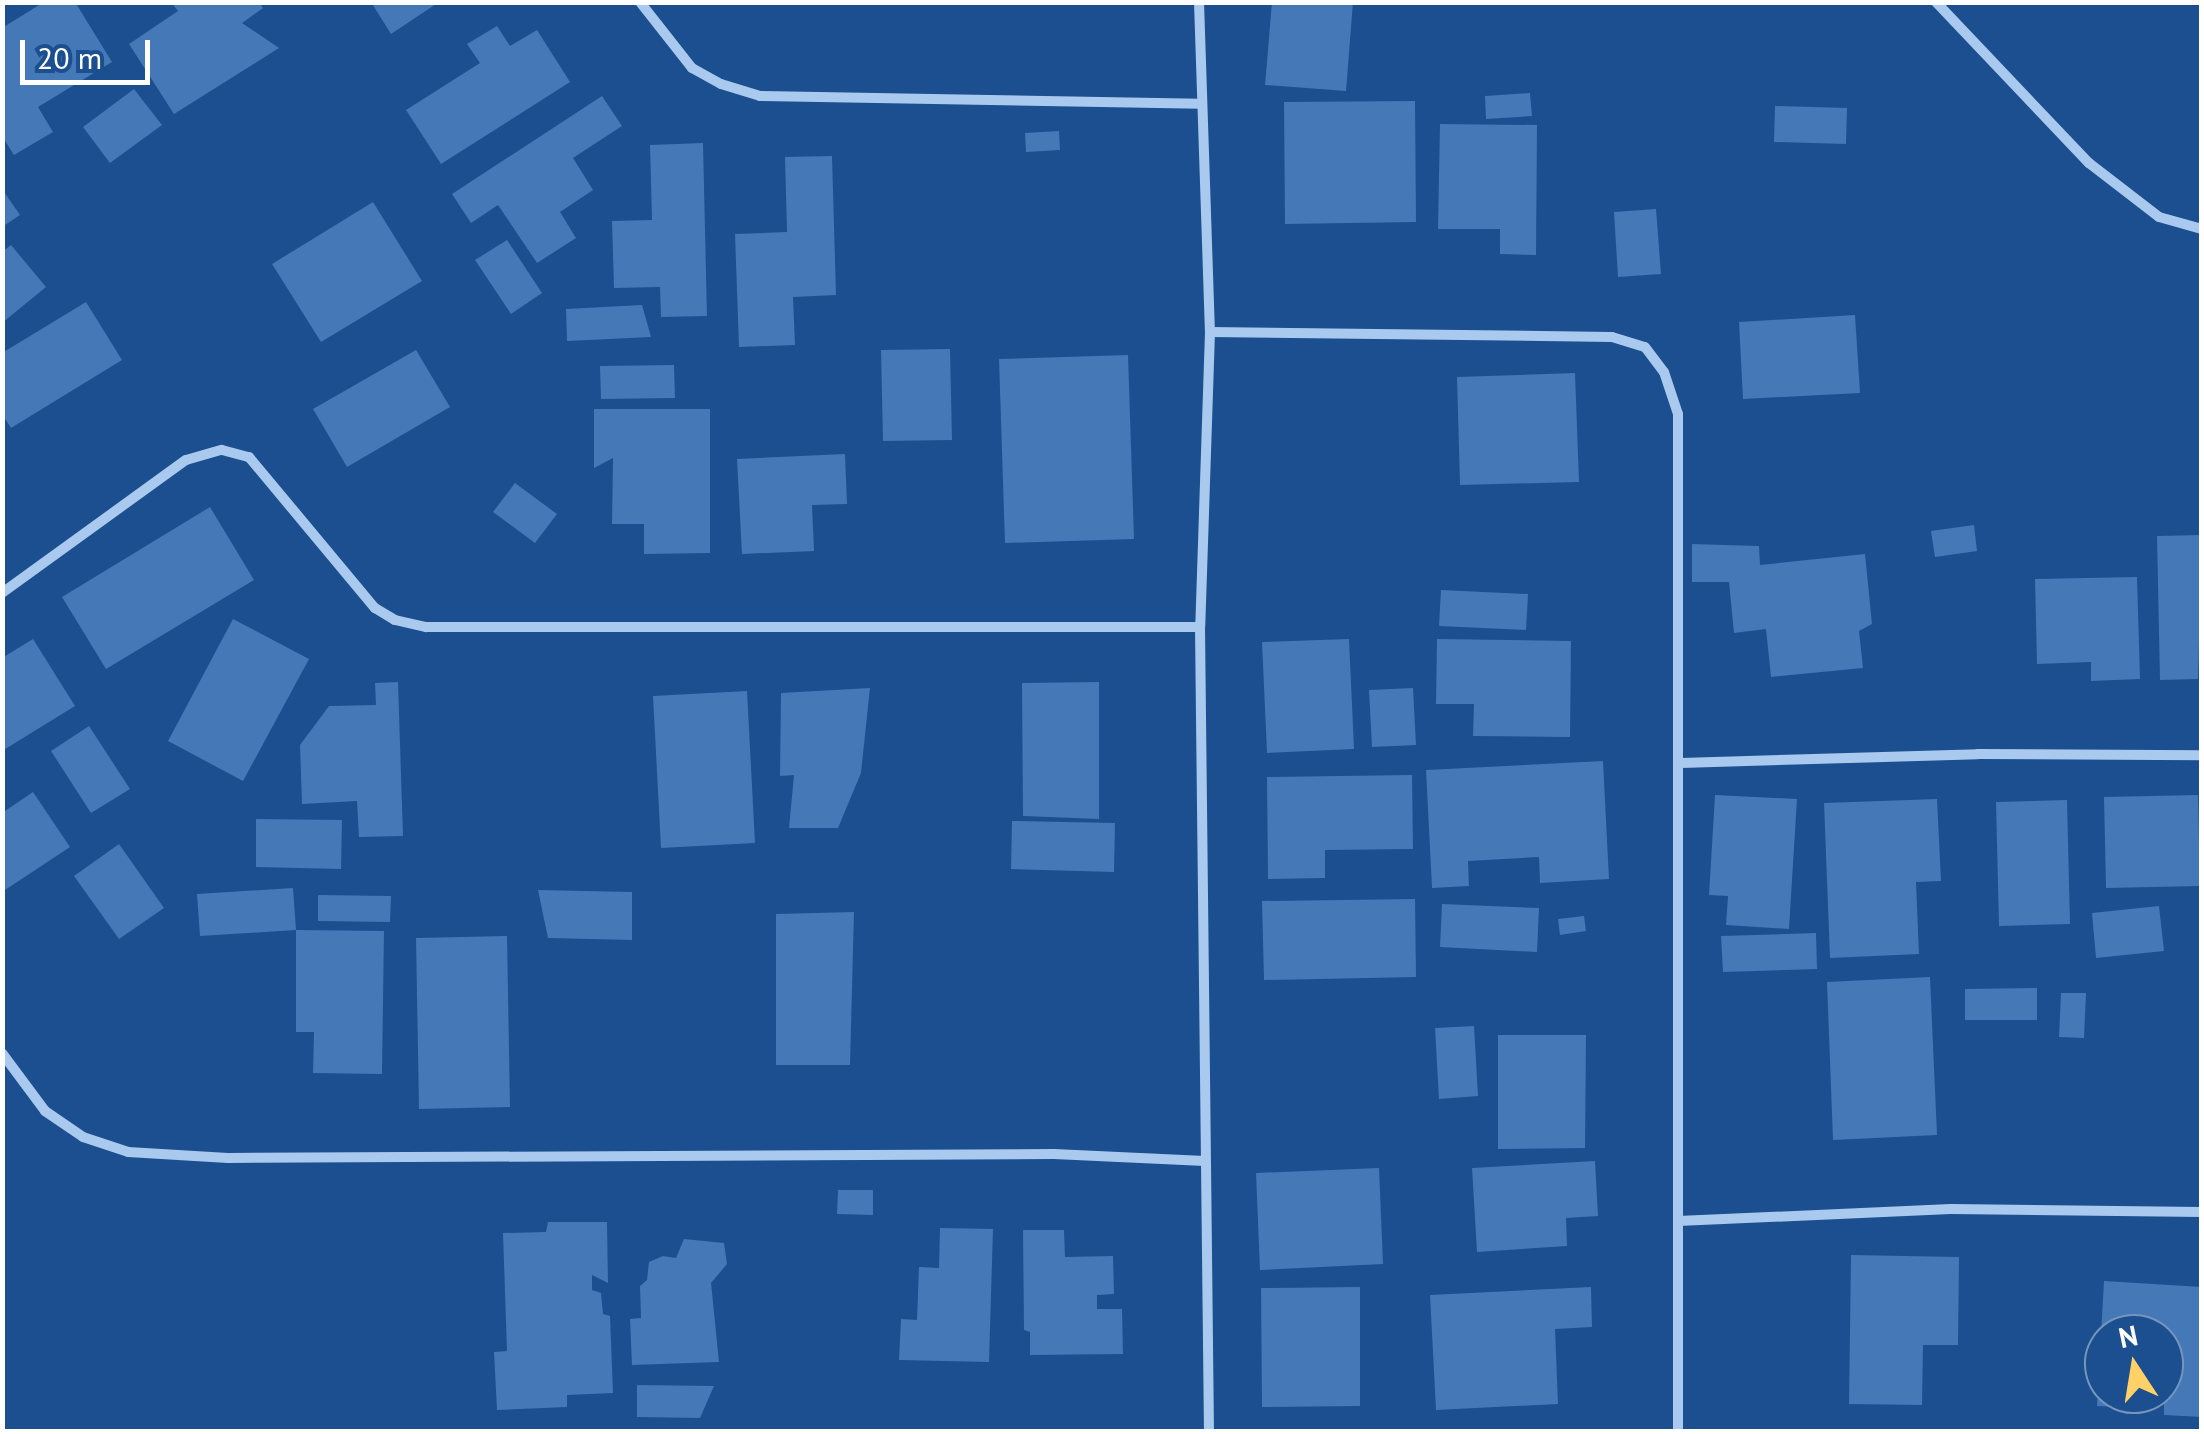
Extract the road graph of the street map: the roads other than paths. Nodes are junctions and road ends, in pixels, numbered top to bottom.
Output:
1 (640, 2) edge
2 (1199, 2) edge
3 (1936, 2) edge
4 (1200, 104) junction
5 (2202, 228) edge
6 (1210, 332) junction
7 (2, 593) edge
8 (1200, 627) junction
9 (2202, 755) edge
10 (1681, 762) junction
11 (2, 1054) edge
12 (1204, 1160) junction
13 (2202, 1212) edge
14 (1678, 1221) junction
15 (1209, 1432) edge
16 (1678, 1432) edge

1 - 4 street
2 - 4 street
3 - 5 street
4 - 6 street
6 - 8 street
6 - 10 street
7 - 8 street
8 - 12 street
9 - 10 street
10 - 14 street
11 - 12 street
12 - 15 street
13 - 14 street
14 - 16 street

